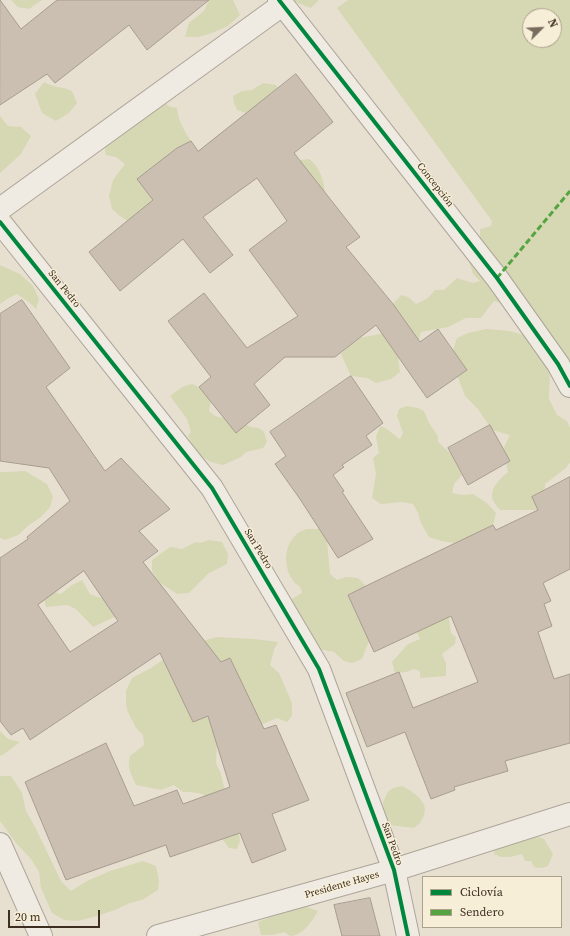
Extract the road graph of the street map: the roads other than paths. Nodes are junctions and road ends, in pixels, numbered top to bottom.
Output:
1 (281, 3) edge
2 (0, 209) edge
3 (0, 222) edge
4 (570, 386) edge
5 (570, 814) edge
6 (0, 844) edge
7 (394, 870) junction
8 (41, 936) edge
9 (158, 936) edge
10 (408, 936) edge

1 - 2 street
1 - 4 street, Concepción
3 - 7 street, San Pedro
5 - 7 street, Presidente Hayes
6 - 8 street
7 - 9 street, Presidente Hayes
7 - 10 street, San Pedro

